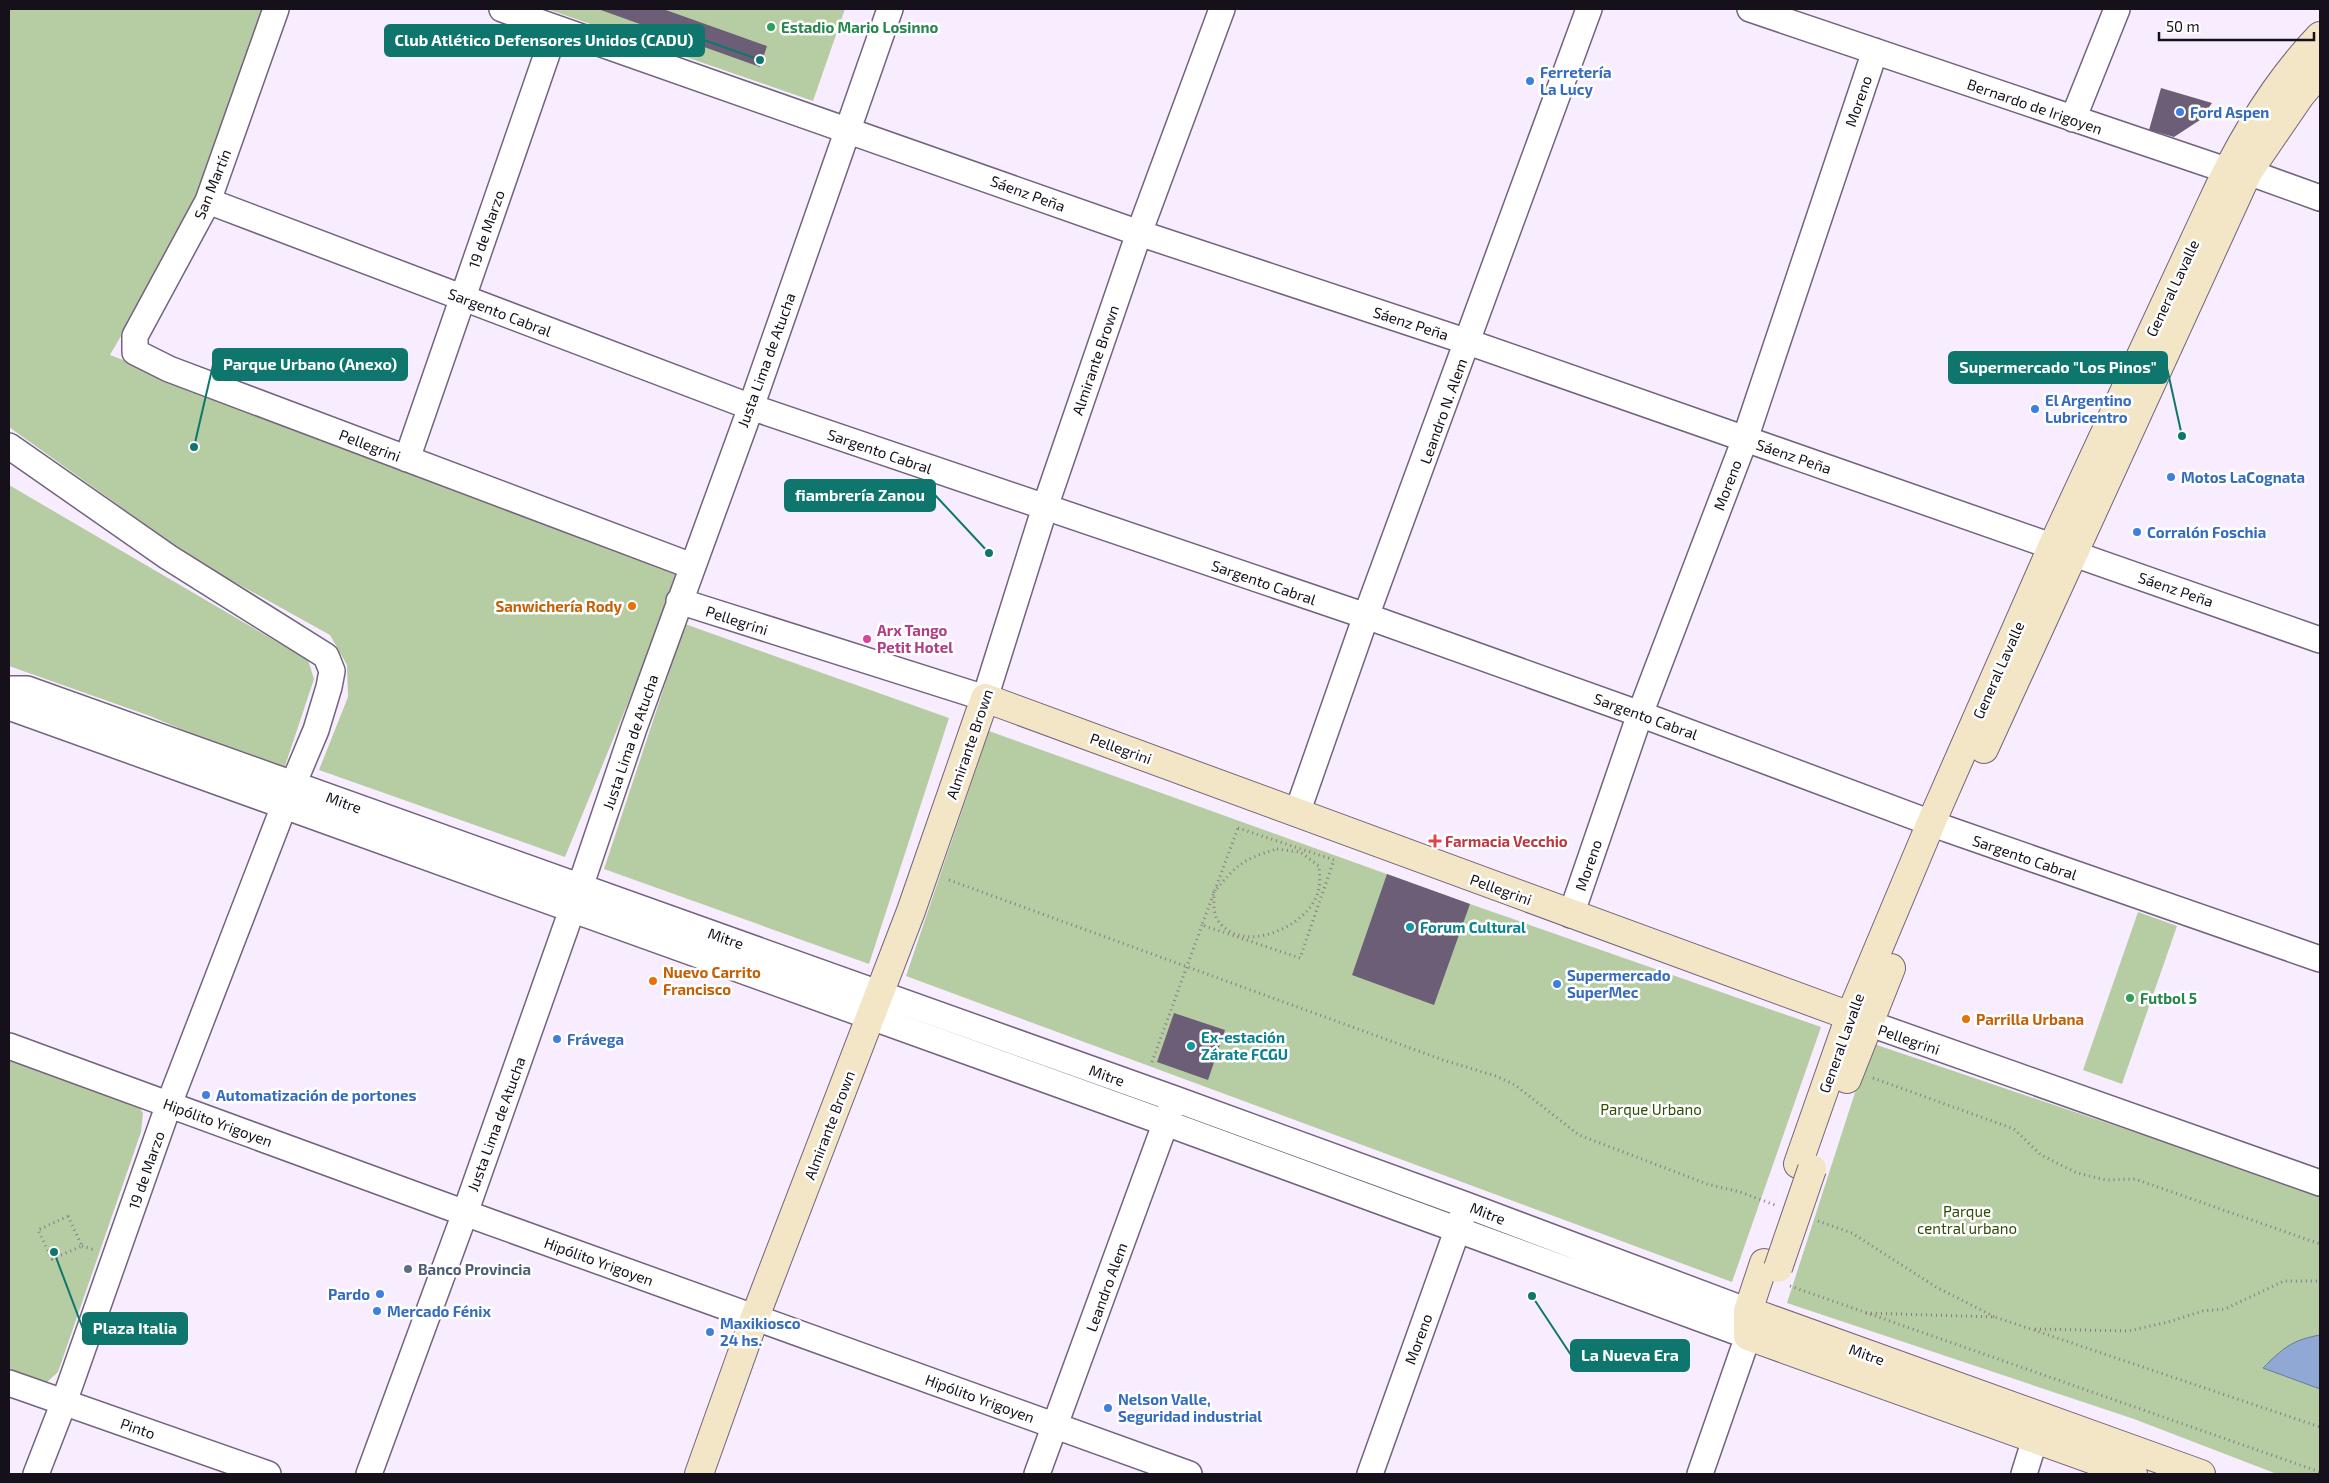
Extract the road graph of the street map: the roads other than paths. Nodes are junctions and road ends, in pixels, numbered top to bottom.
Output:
1 (276, 9) edge
2 (502, 9) edge
3 (890, 9) edge
4 (1222, 9) edge
5 (1589, 9) edge
6 (1750, 9) edge
7 (2118, 9) edge
8 (556, 28) junction
9 (2320, 36) edge
10 (1875, 51) junction
11 (2320, 72) edge
12 (2073, 119) junction
13 (847, 129) junction
14 (2237, 171) junction
15 (2320, 198) edge
16 (208, 201) junction
17 (1139, 233) junction
18 (462, 298) junction
19 (1468, 342) junction
20 (135, 352) joint
21 (751, 407) junction
22 (1745, 439) junction
23 (9, 446) edge
24 (407, 459) junction
25 (1045, 507) junction
26 (2063, 549) junction
27 (692, 566) junction
28 (680, 601) junction
29 (1366, 616) junction
30 (2320, 640) edge
31 (9, 689) edge
32 (985, 698) junction
33 (9, 707) edge
34 (1640, 714) junction
35 (293, 784) junction
36 (284, 806) junction
37 (1297, 813) junction
38 (1939, 826) junction
39 (580, 887) junction
40 (572, 911) junction
41 (1572, 915) junction
42 (2320, 960) edge
43 (875, 1005) junction
44 (1859, 1020) junction
45 (9, 1046) edge
46 (1175, 1099) junction
47 (169, 1104) junction
48 (1166, 1123) junction
49 (1805, 1167) junction
50 (2320, 1183) edge
51 (1466, 1205) junction
52 (465, 1213) junction
53 (1458, 1229) junction
54 (755, 1317) junction
55 (1752, 1321) junction
56 (9, 1383) edge
57 (64, 1402) junction
58 (1054, 1425) junction
59 (2040, 1429) junction
60 (36, 1474) edge
61 (268, 1474) edge
62 (369, 1474) edge
63 (699, 1474) edge
64 (1037, 1474) edge
65 (1189, 1474) edge
66 (1370, 1474) edge
67 (1700, 1474) edge
68 (2024, 1474) edge
69 (2133, 1474) edge
70 (2201, 1474) edge

1 - 16 street, San Martín
2 - 8 street, Sáenz Peña
3 - 13 street, Justa Lima de Atucha
4 - 17 street, Almirante Brown
5 - 19 street, Leandro N. Alem
6 - 10 street, Bernardo de Irigoyen
7 - 12 street
8 - 13 street, Sáenz Peña
8 - 18 street, 19 de Marzo
9 - 14 main road, General Lavalle
10 - 12 street, Bernardo de Irigoyen
10 - 22 street, Moreno
11 - 14 main road, General Lavalle
12 - 14 street, Bernardo de Irigoyen
13 - 17 street, Sáenz Peña
13 - 21 street, Justa Lima de Atucha
14 - 15 street, Bernardo de Irigoyen
14 - 26 main road, General Lavalle
16 - 18 street, Sargento Cabral
16 - 20 street, San Martín
17 - 19 street, Sáenz Peña
17 - 25 street, Almirante Brown
18 - 21 street, Sargento Cabral
18 - 24 street, 19 de Marzo
19 - 22 street, Sáenz Peña
19 - 29 street, Leandro N. Alem
20 - 24 street, Pellegrini
21 - 25 street, Sargento Cabral
21 - 27 street, Justa Lima de Atucha
22 - 26 street, Sáenz Peña
22 - 34 street, Moreno
23 - 35 street, 19 de Marzo
24 - 27 street, Pellegrini
25 - 29 street, Sargento Cabral
25 - 32 street, Almirante Brown
26 - 30 street, Sáenz Peña
26 - 38 main road, General Lavalle
27 - 28 street, Justa Lima de Atucha
28 - 32 street, Pellegrini
28 - 39 street, Justa Lima de Atucha
29 - 34 street, Sargento Cabral
29 - 37 street, Leandro N. Alem
31 - 35 street, Mitre
32 - 37 main road, Pellegrini
32 - 43 main road, Almirante Brown
33 - 36 street, Mitre
34 - 38 street, Sargento Cabral
34 - 41 street, Moreno
35 - 36 street, 19 de Marzo
35 - 39 street, Mitre
36 - 40 street, Mitre
36 - 47 street, 19 de Marzo
37 - 41 main road, Pellegrini
38 - 42 street, Sargento Cabral
38 - 44 main road, General Lavalle
39 - 40 street, Justa Lima de Atucha
39 - 43 street, Mitre
40 - 43 street, Mitre
40 - 52 street, Justa Lima de Atucha
41 - 44 main road, Pellegrini
43 - 46 street, Mitre
43 - 48 street, Mitre
43 - 54 main road, Almirante Brown
44 - 49 main road, General Lavalle
44 - 49 main road, General Lavalle
44 - 50 street, Pellegrini
45 - 47 street, Hipólito Yrigoyen
46 - 48 street, Leandro Alem
46 - 51 street, Mitre
47 - 52 street, Hipólito Yrigoyen
47 - 57 street, 19 de Marzo
48 - 53 street, Mitre
48 - 58 street, Leandro Alem
49 - 55 main road, General Lavalle
51 - 53 street, Moreno
51 - 55 street, Mitre
52 - 54 street, Hipólito Yrigoyen
52 - 62 street, Justa Lima de Atucha
53 - 55 street, Mitre
53 - 66 street, Moreno
54 - 58 street, Hipólito Yrigoyen
54 - 63 main road, Almirante Brown
55 - 59 main road, Mitre
55 - 67 street, General Lavalle
56 - 57 street, Pinto
57 - 60 street, 19 de Marzo
57 - 61 street, Pinto
58 - 64 street, Leandro Alem
58 - 65 street, Hipólito Yrigoyen
59 - 68 street
59 - 69 main road, Mitre
59 - 70 main road, Mitre

